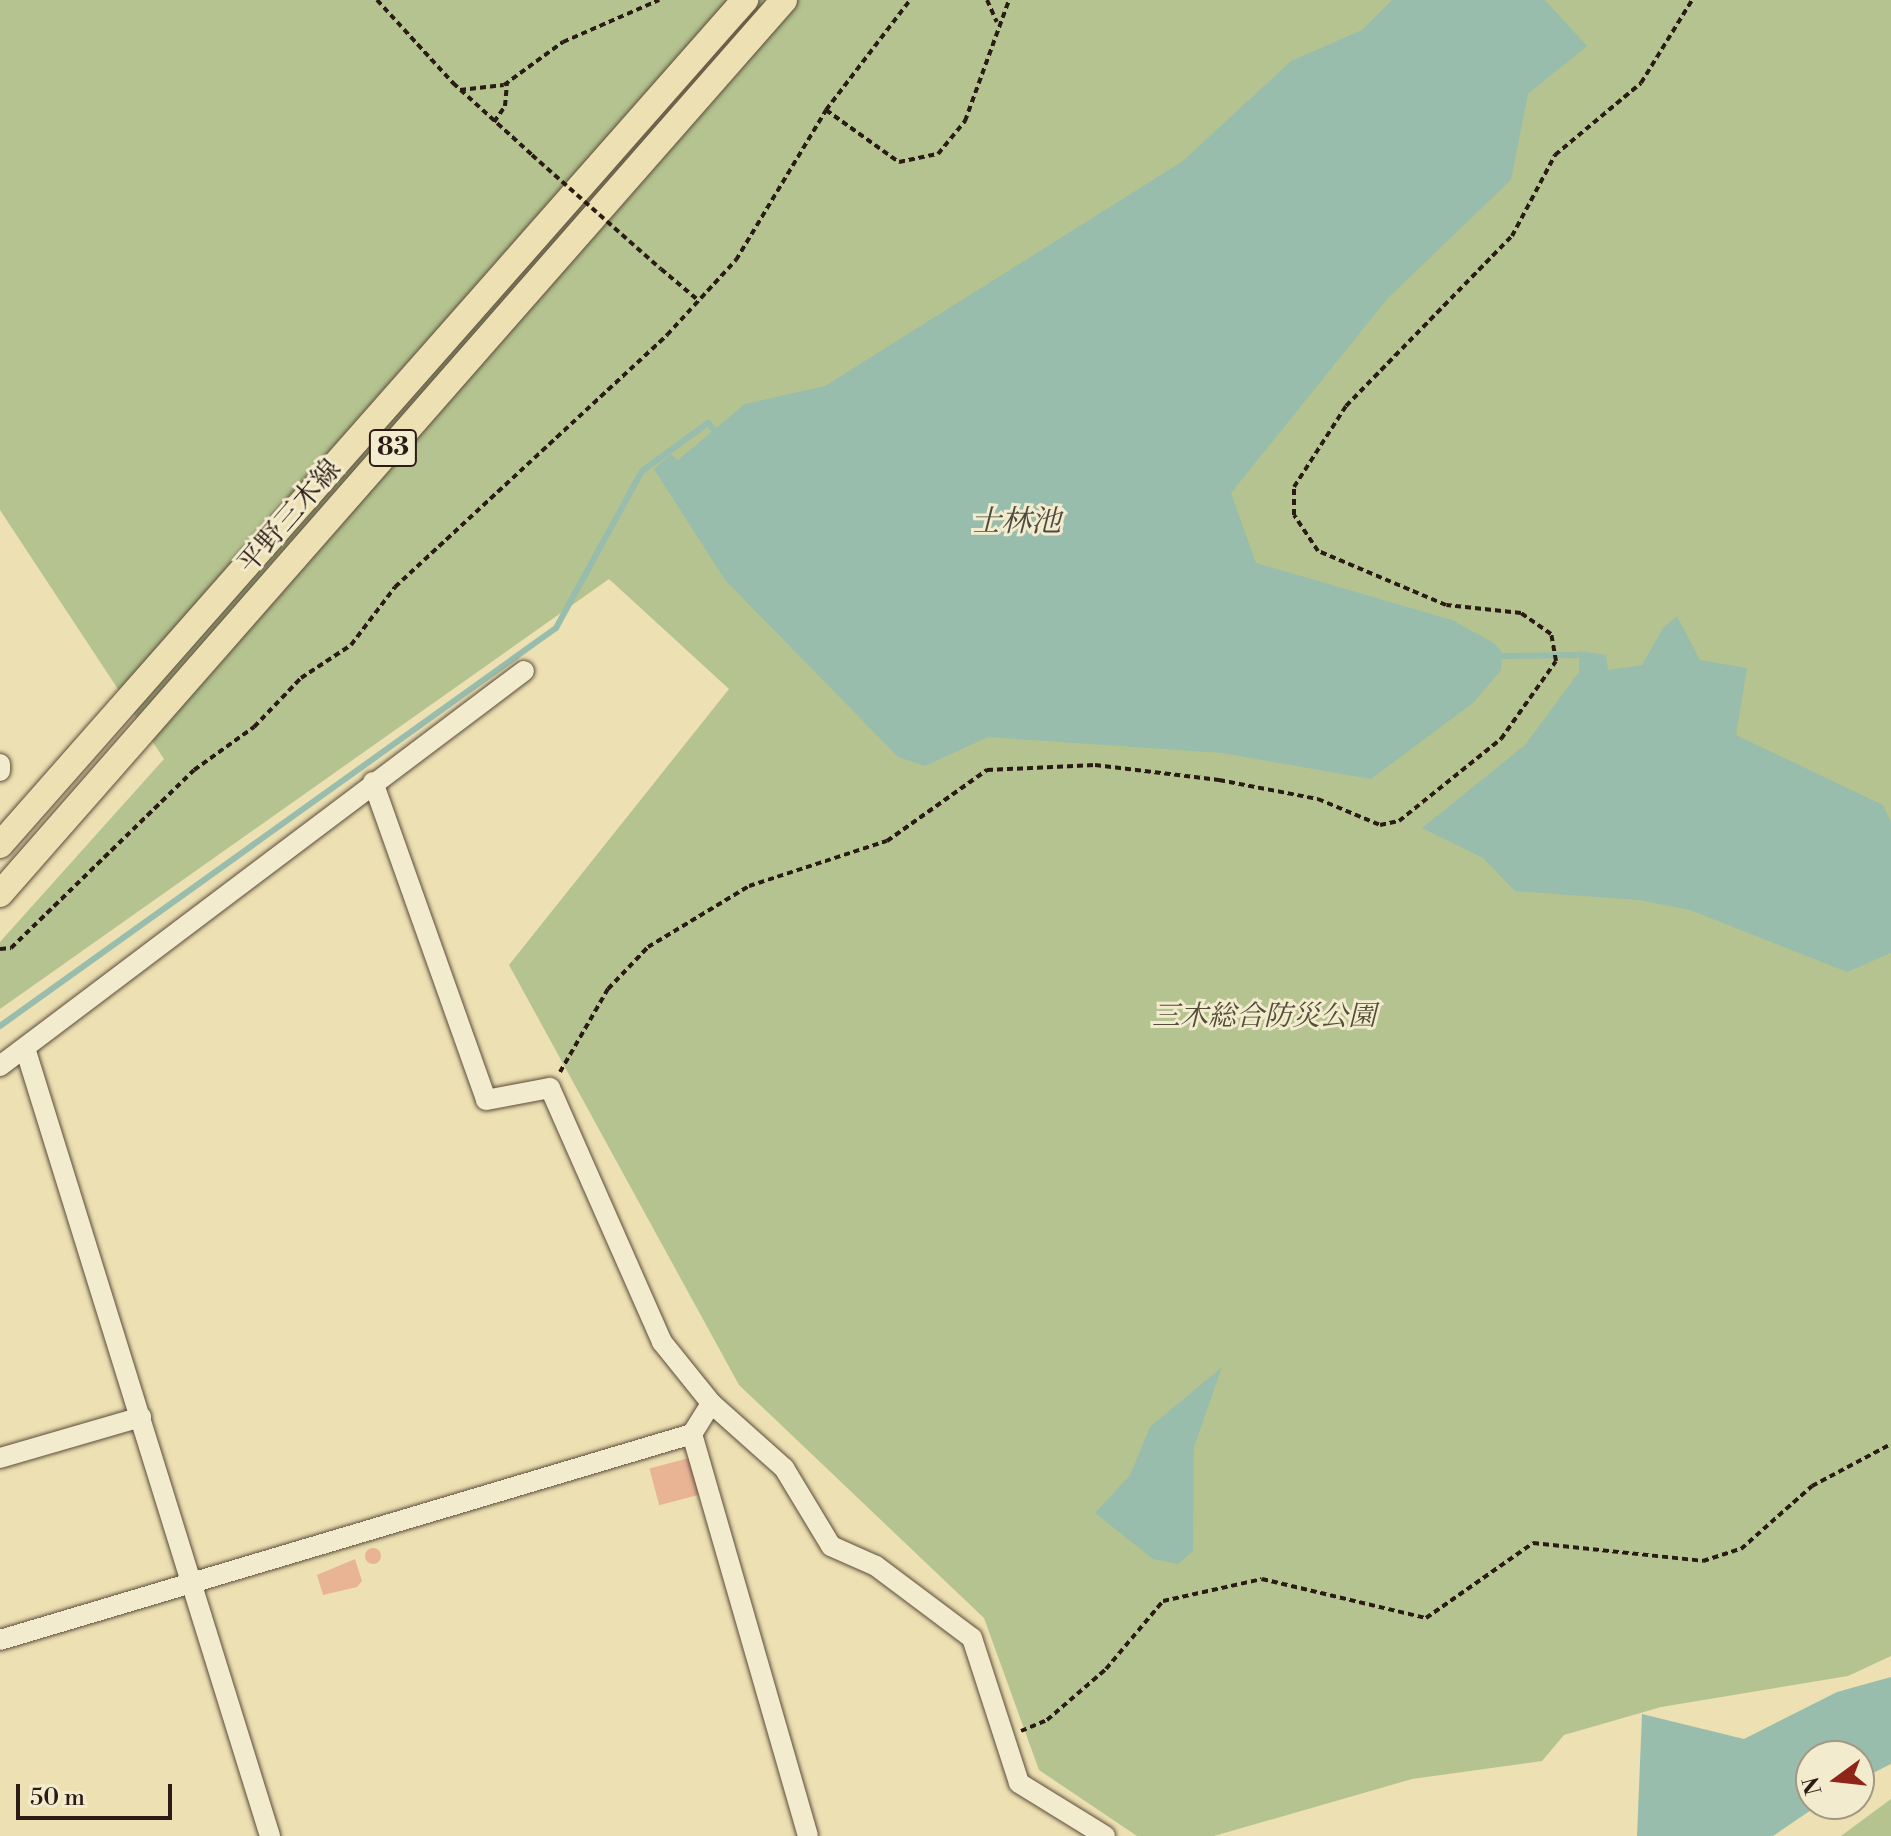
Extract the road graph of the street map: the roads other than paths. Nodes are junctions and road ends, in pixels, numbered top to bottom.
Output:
1 (745, 0) edge
2 (784, 0) edge
3 (524, 671) dead end
4 (0, 764) edge
5 (0, 771) edge
6 (373, 782) junction
7 (0, 845) edge
8 (0, 894) edge
9 (25, 1048) junction
10 (0, 1066) edge
11 (711, 1403) junction
12 (141, 1417) junction
13 (692, 1434) junction
14 (0, 1458) edge
15 (192, 1584) junction
16 (0, 1640) edge
17 (270, 1836) edge
18 (808, 1836) edge
19 (1105, 1836) edge

1 - 7 main road, 平野三木線 / 83
2 - 8 main road, 平野三木線 / 83
3 - 6 street
4 - 5 street
6 - 9 street
6 - 11 street
9 - 10 street
9 - 12 street
11 - 13 street
11 - 19 street
12 - 14 street
12 - 15 street
13 - 15 street
13 - 18 street
15 - 16 street
15 - 17 street

